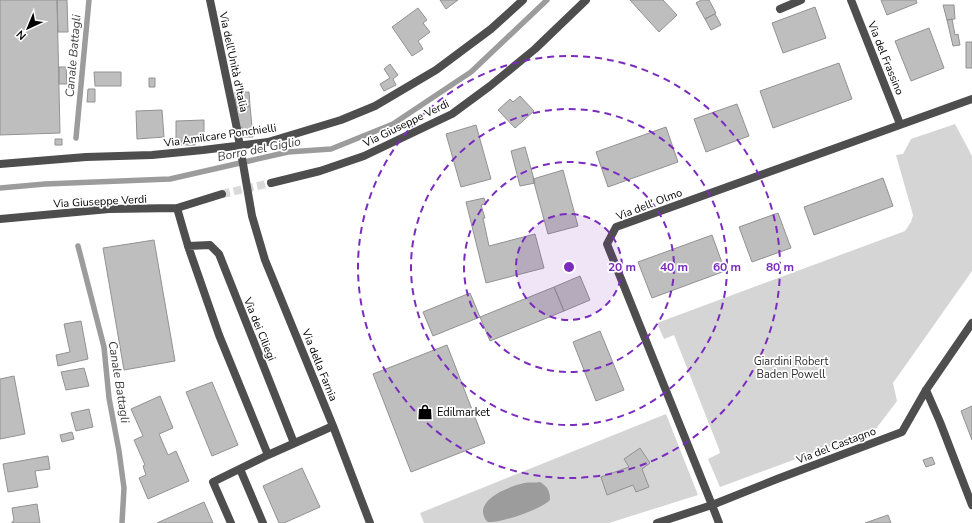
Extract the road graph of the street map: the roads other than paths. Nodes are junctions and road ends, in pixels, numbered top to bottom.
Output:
1 (210, 0) edge
2 (522, 0) edge
3 (586, 0) edge
4 (801, 0) edge
5 (851, 0) edge
6 (780, 9) dead end
7 (972, 99) edge
8 (900, 124) junction
9 (0, 164) edge
10 (271, 183) tunnel mouth
11 (222, 194) tunnel mouth
12 (177, 208) junction
13 (252, 216) joint
14 (0, 219) edge
15 (188, 246) junction
16 (972, 323) edge
17 (926, 390) junction
18 (334, 426) junction
19 (294, 443) junction
20 (268, 455) junction
21 (240, 469) junction
22 (712, 505) junction
23 (972, 505) edge
24 (231, 523) edge
25 (264, 523) edge
26 (370, 523) edge
27 (657, 523) edge
28 (720, 523) edge

1 - 13 street, Via dell'Unità d'Italia
2 - 9 street, Via Amilcare Ponchielli
3 - 10 street, Via Giuseppe Verdi
4 - 6 street
5 - 8 street, Via del Frassino
7 - 8 street, Via dell' Olmo
8 - 22 street, Via dell' Olmo
11 - 12 street, Via Giuseppe Verdi
12 - 14 street, Via Giuseppe Verdi
12 - 15 street
13 - 18 street, Via della Farnia
15 - 19 street, Via dei Ciliegi
15 - 20 street
16 - 17 street, Via del Castagno
17 - 22 street, Via del Castagno
17 - 23 street
18 - 19 street
18 - 26 street, Via della Farnia
19 - 20 street
20 - 21 street
21 - 24 street
21 - 25 street
22 - 27 street, Via del Castagno
22 - 28 street, Via dell' Olmo

